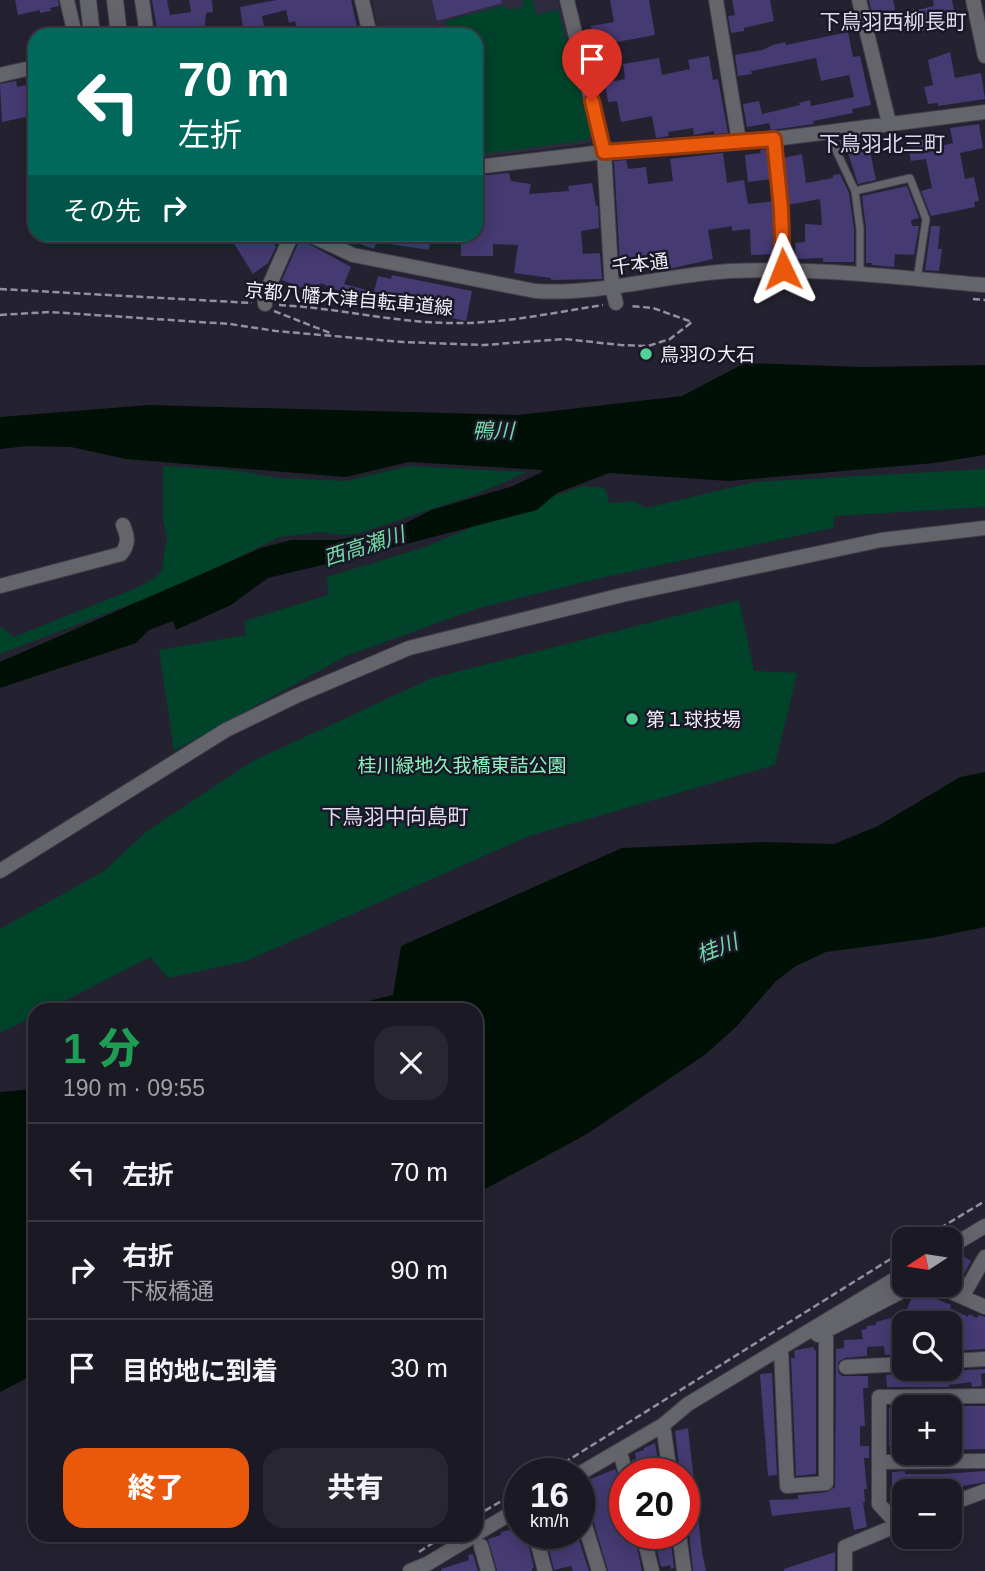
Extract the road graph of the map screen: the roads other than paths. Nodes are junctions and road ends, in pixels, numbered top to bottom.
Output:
1 (67, 0) edge
2 (88, 0) edge
3 (116, 0) edge
4 (142, 0) edge
5 (362, 0) edge
6 (566, 0) edge
7 (716, 0) edge
8 (859, 0) edge
9 (973, 0) edge
10 (73, 28) edge
11 (91, 28) edge
12 (118, 28) edge
13 (146, 28) edge
14 (368, 28) edge
15 (985, 56) edge
16 (28, 69) edge
17 (0, 75) edge
18 (985, 112) edge
19 (889, 123) junction
20 (827, 131) junction
21 (774, 139) junction
22 (739, 141) junction
23 (604, 152) junction
24 (483, 166) edge
25 (855, 191) junction
26 (288, 242) edge
27 (325, 242) edge
28 (783, 269) junction
29 (860, 274) junction
30 (917, 279) junction
31 (985, 285) edge
32 (612, 287) junction
33 (616, 303) road end
34 (265, 304) road end
35 (123, 525) dead end
36 (985, 528) edge
37 (0, 586) edge
38 (0, 872) edge
39 (985, 1226) edge
40 (962, 1240) edge
41 (985, 1257) edge
42 (892, 1281) edge
43 (892, 1297) edge
44 (962, 1297) joint
45 (985, 1307) edge
46 (826, 1333) junction
47 (781, 1349) junction
48 (985, 1359) edge
49 (962, 1360) edge
50 (892, 1365) edge
51 (846, 1367) dead end
52 (985, 1396) edge
53 (663, 1425) junction
54 (620, 1452) junction
55 (622, 1458) edge
56 (668, 1458) edge
57 (985, 1461) edge
58 (879, 1462) junction
59 (595, 1465) edge
60 (985, 1490) edge
61 (962, 1499) edge
62 (892, 1516) edge
63 (504, 1519) edge
64 (892, 1528) edge
65 (483, 1534) edge
66 (469, 1542) edge
67 (478, 1542) edge
68 (539, 1549) edge
69 (592, 1549) edge
70 (647, 1549) edge
71 (681, 1549) edge
72 (410, 1571) edge
73 (488, 1571) edge
74 (545, 1571) edge
75 (599, 1571) edge
76 (652, 1571) edge
77 (684, 1571) edge
78 (845, 1571) edge

1 - 10 street
2 - 11 street
3 - 12 street
4 - 13 street
5 - 14 street
6 - 23 street
7 - 22 street
8 - 19 street
9 - 15 street
16 - 17 street
18 - 19 street
19 - 20 street
20 - 21 street
20 - 25 lane
21 - 22 street
21 - 28 lane
22 - 23 street
23 - 24 street
23 - 32 street
25 - 29 lane
25 - 30 lane
26 - 34 street
27 - 32 street, 千本通
28 - 29 street, 千本通
28 - 32 street, 千本通
29 - 30 street, 千本通
30 - 31 street, 千本通
32 - 33 street
35 - 37 street
36 - 38 street
39 - 40 street
41 - 44 street
42 - 47 street
43 - 46 street
44 - 45 street
46 - 47 street
46 - 47 street
47 - 53 street
48 - 49 street
50 - 51 street
52 - 58 street
53 - 54 street
53 - 56 street
54 - 55 street
54 - 59 street
57 - 58 street
58 - 62 street
60 - 61 street
63 - 65 street
64 - 78 street
66 - 72 street
67 - 73 street
68 - 74 street
69 - 75 street
70 - 76 street
71 - 77 street

